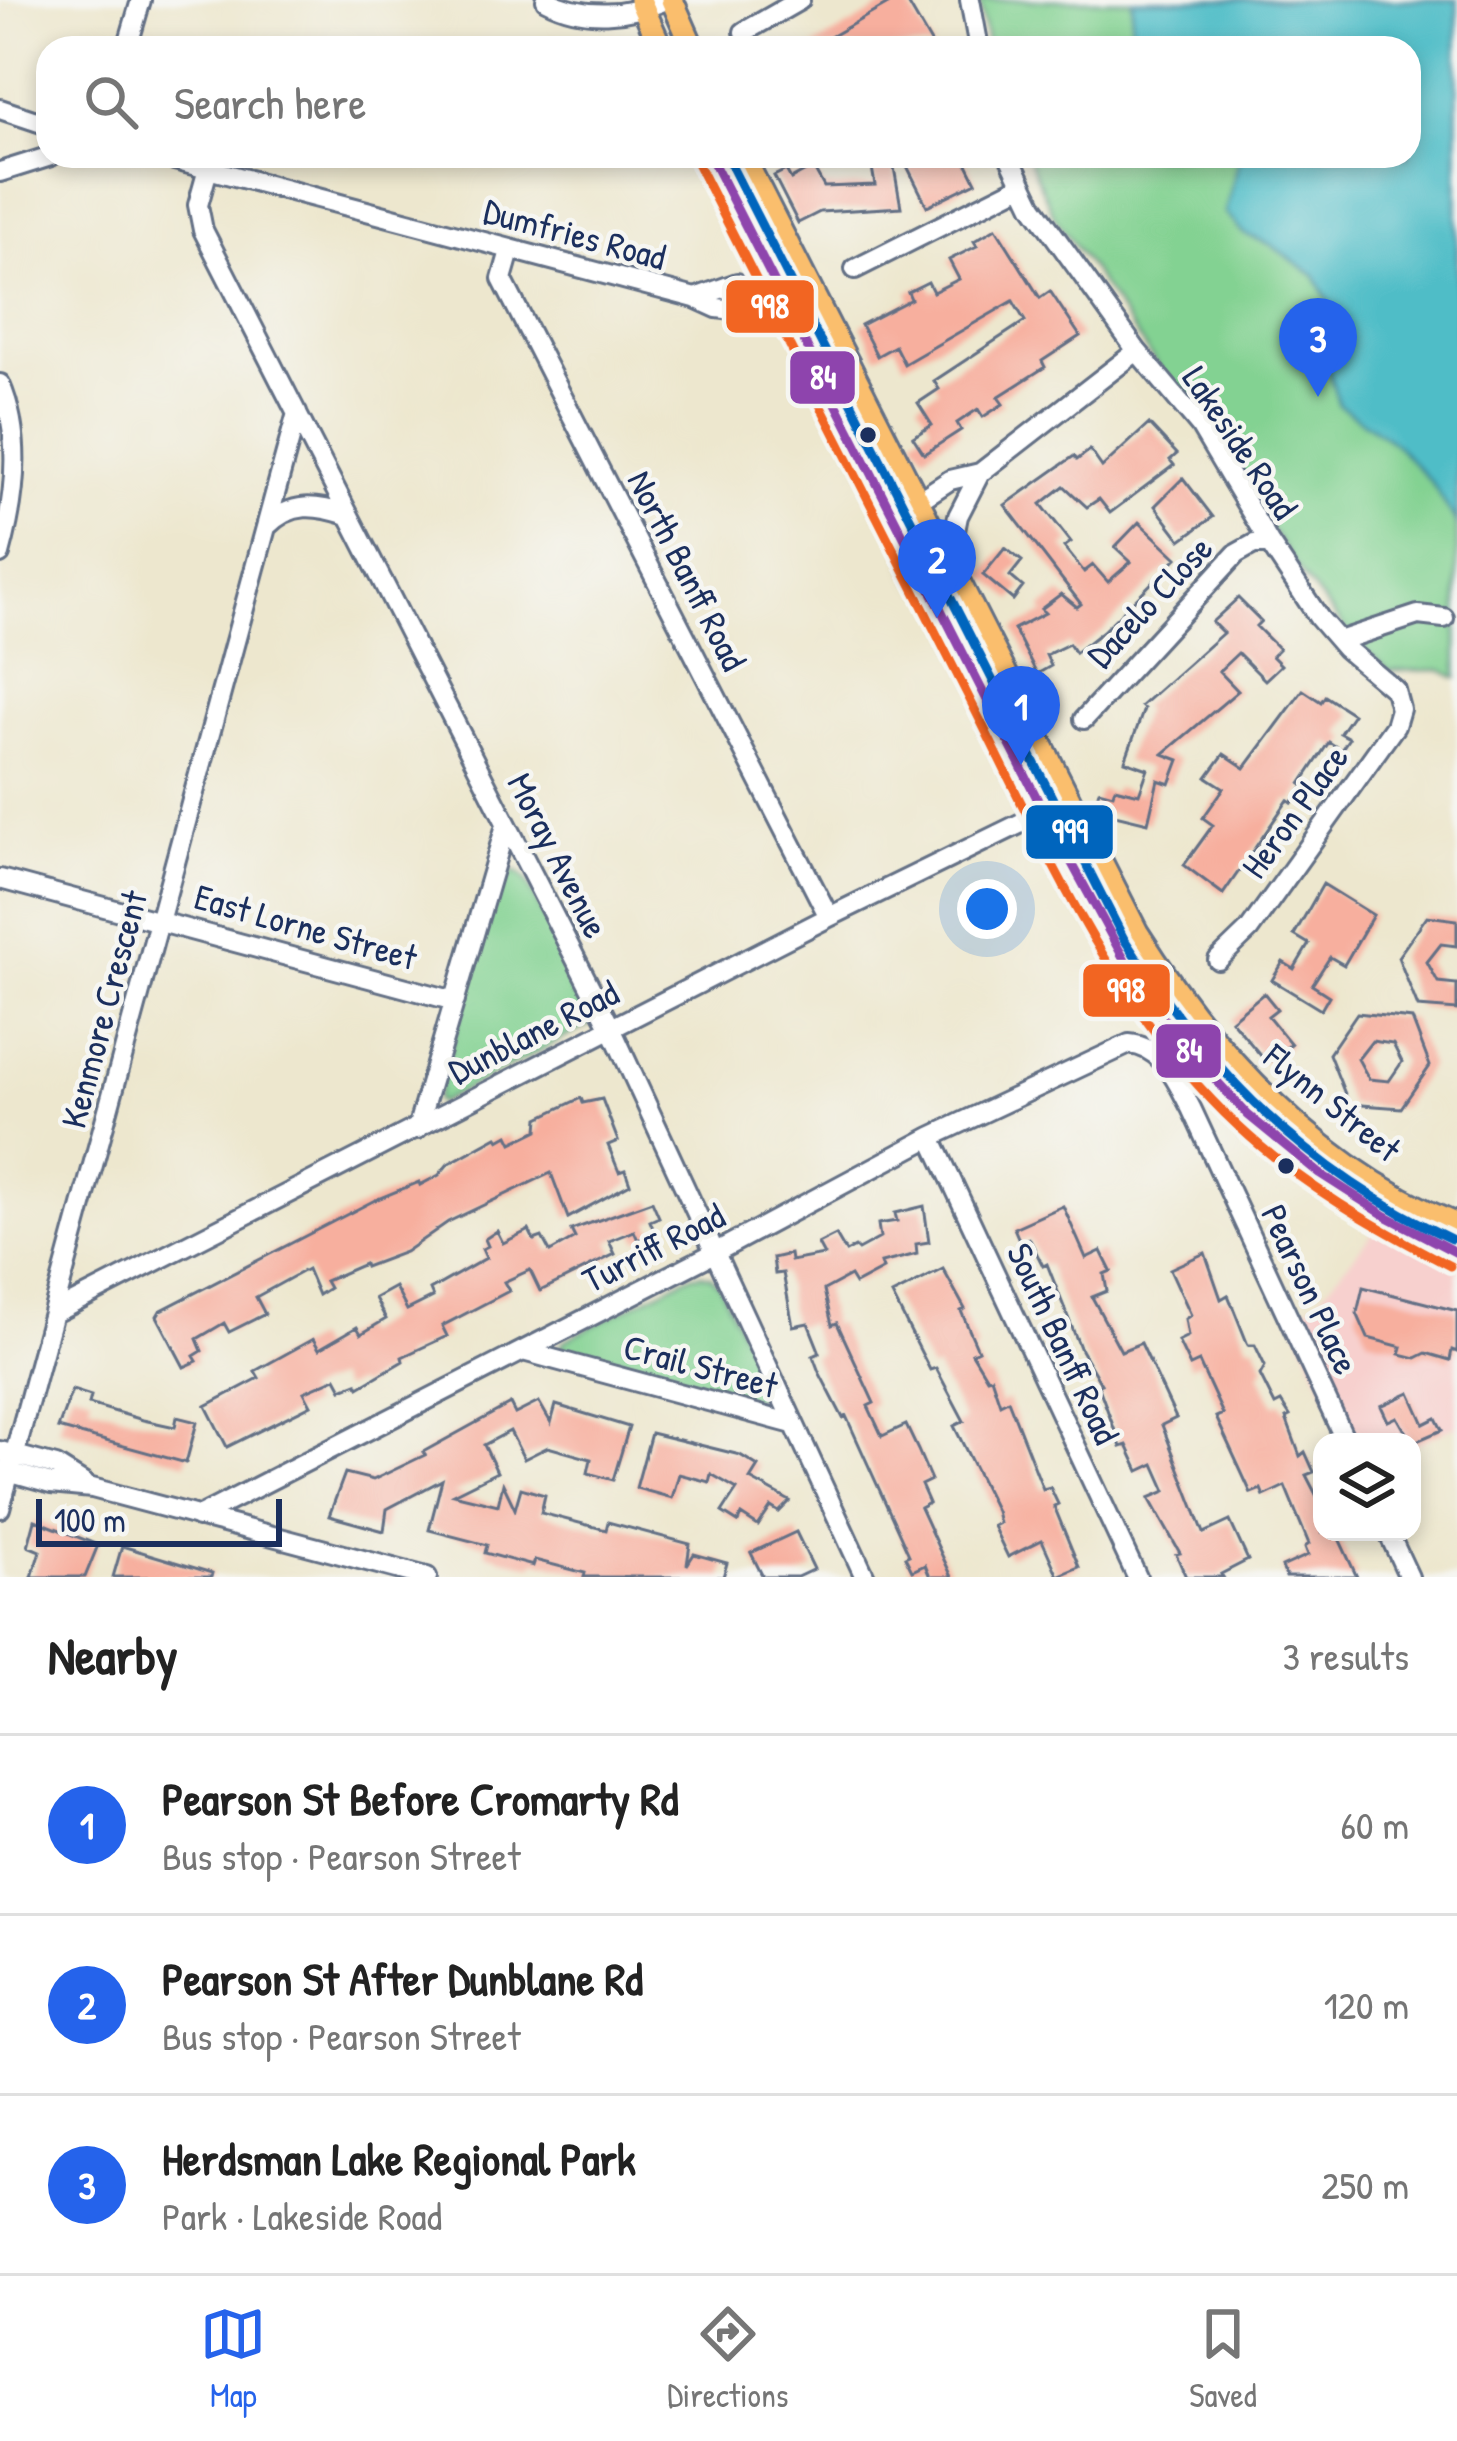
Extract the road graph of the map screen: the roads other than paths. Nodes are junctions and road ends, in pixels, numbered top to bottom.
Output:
1 (141, 0) edge
2 (546, 0) edge
3 (669, 0) edge
4 (800, 0) edge
5 (970, 0) edge
6 (642, 5) edge
7 (744, 32) dead end
8 (130, 36) edge
9 (656, 36) edge
10 (687, 36) edge
11 (977, 36) edge
12 (0, 110) edge
13 (36, 120) edge
14 (36, 161) edge
15 (204, 168) edge
16 (716, 168) edge
17 (748, 168) edge
18 (1014, 168) edge
19 (208, 169) junction
20 (0, 172) edge
21 (1022, 185) junction
22 (510, 250) junction
23 (856, 269) dead end
24 (695, 298) junction
25 (745, 313) junction
26 (793, 317) junction
27 (1137, 351) junction
28 (0, 384) edge
29 (297, 413) junction
30 (980, 473) junction
31 (918, 500) junction
32 (349, 515) junction
33 (895, 516) junction
34 (267, 526) junction
35 (1270, 544) junction
36 (0, 554) edge
37 (949, 561) junction
38 (1444, 618) dead end
39 (1340, 641) junction
40 (1395, 690) joint
41 (1084, 719) dead end
42 (1044, 812) junction
43 (506, 825) junction
44 (0, 879) edge
45 (829, 917) junction
46 (162, 920) junction
47 (1218, 959) dead end
48 (455, 1001) junction
49 (610, 1028) junction
50 (1140, 1045) joint
51 (417, 1129) junction
52 (931, 1137) junction
53 (1457, 1225) edge
54 (714, 1253) junction
55 (1457, 1253) edge
56 (54, 1313) junction
57 (523, 1351) junction
58 (793, 1424) junction
59 (1342, 1433) edge
60 (6, 1462) edge
61 (0, 1508) edge
62 (198, 1517) junction
63 (1392, 1541) edge
64 (427, 1577) edge
65 (865, 1577) edge
66 (1137, 1577) edge
67 (1409, 1577) edge

1 - 8 street
2 - 6 street
3 - 6 street
3 - 10 main road
4 - 7 street
5 - 11 street
6 - 9 main road
12 - 13 street
14 - 20 street
15 - 19 street, Dumfries Road
16 - 26 main road, Flynn Street
17 - 31 main road, Flynn Street
18 - 21 street, Lakeside Road
19 - 22 street, Dumfries Road
19 - 29 street, Moray Avenue
21 - 23 street
21 - 27 street, Lakeside Road
22 - 24 street, Dumfries Road
22 - 45 street, North Banff Road
24 - 25 street, Dumfries Road
24 - 25 street, Dumfries Road
25 - 26 street, Dumfries Road
26 - 33 main road, Flynn Street
27 - 30 street
27 - 35 street, Lakeside Road
28 - 36 street
29 - 32 street, Moray Avenue
29 - 34 street, Kenmore Crescent
30 - 31 street
30 - 37 street
31 - 33 street
31 - 37 main road, Flynn Street
32 - 34 street
32 - 43 street, Moray Avenue
33 - 42 main road, Flynn Street
34 - 46 street, Kenmore Crescent
35 - 39 street, Lakeside Road
35 - 41 street, Dacelo Close
37 - 53 main road, Flynn Street
38 - 39 street
39 - 40 street, Lakeside Road
40 - 47 street, Heron Place
42 - 45 street, Dunblane Road
42 - 55 main road, Flynn Street
43 - 48 street
43 - 49 street, Moray Avenue
44 - 46 street, East Lorne Street
45 - 49 street, Dunblane Road
46 - 48 street, East Lorne Street
46 - 56 street, Kenmore Crescent
48 - 51 street
49 - 51 street, Dunblane Road
49 - 54 street, Moray Avenue
50 - 52 street, Turriff Road
50 - 59 street, Pearson Place
51 - 56 street, Dunblane Road
52 - 54 street, Turriff Road
52 - 66 street, South Banff Road
54 - 57 street, Turriff Road
54 - 58 street, Moray Avenue
56 - 60 street, Kenmore Crescent
57 - 58 street, Crail Street
57 - 62 street, Turriff Road
58 - 65 street, Moray Avenue
60 - 61 street, Kenmore Crescent
60 - 62 street
62 - 64 street
63 - 67 street

